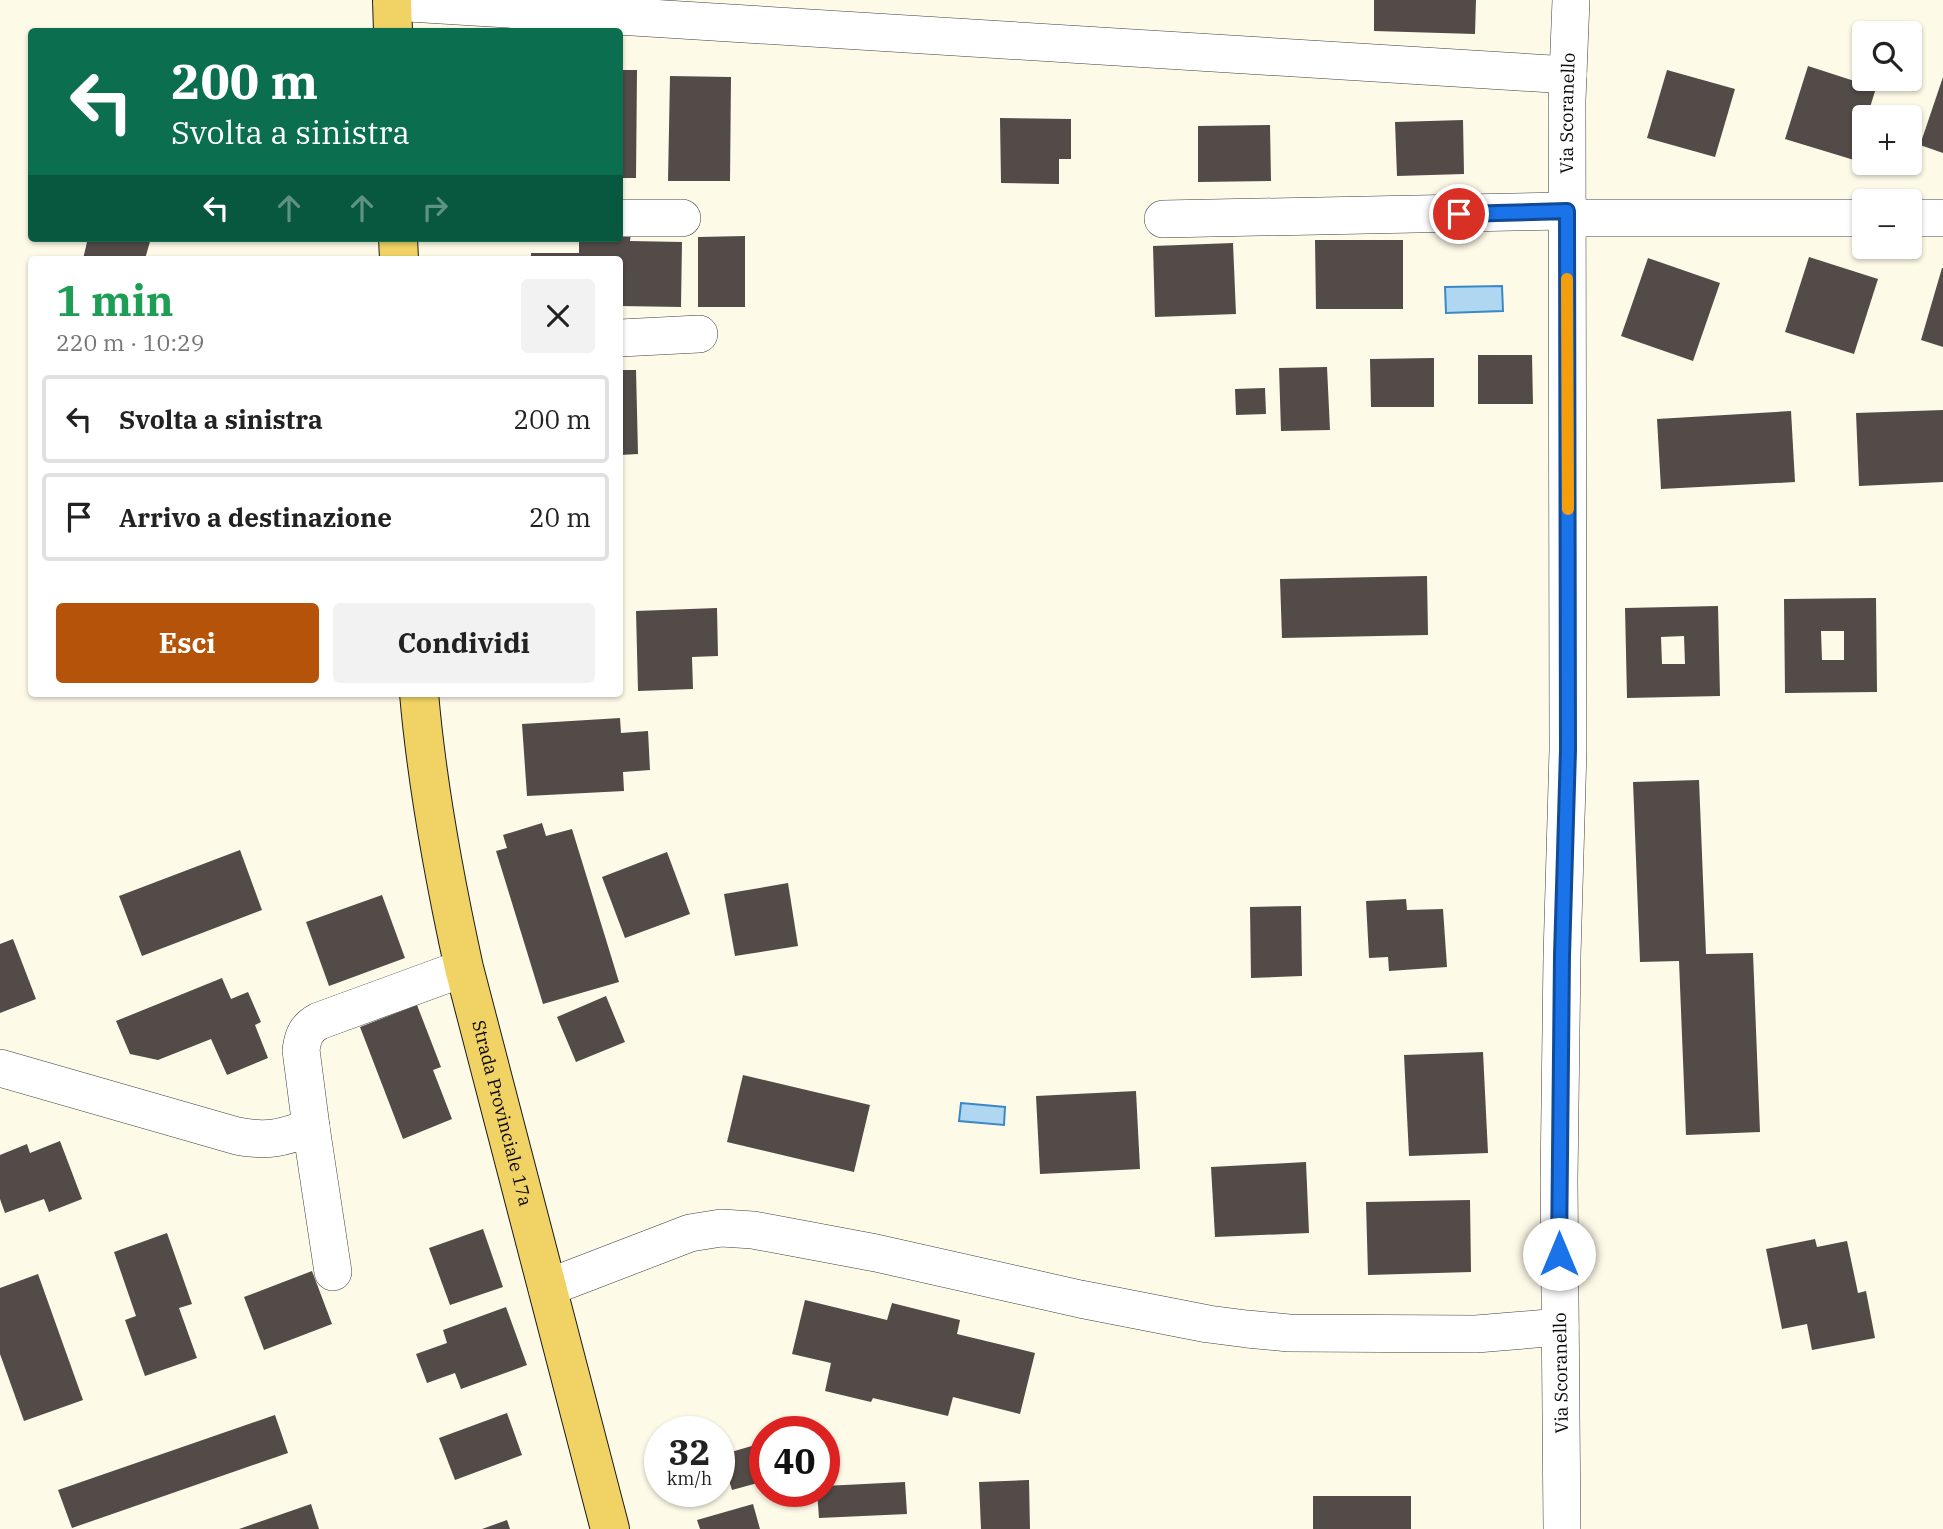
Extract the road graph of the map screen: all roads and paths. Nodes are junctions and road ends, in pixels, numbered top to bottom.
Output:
1 (1571, 0) edge
2 (392, 11) edge
3 (1568, 75) junction
4 (1567, 215) junction
5 (623, 218) edge
6 (682, 218) dead end
7 (1852, 218) edge
8 (1922, 218) edge
9 (1943, 218) edge
10 (1163, 219) dead end
11 (699, 334) dead end
12 (623, 338) edge
13 (419, 697) edge
14 (464, 968) junction
15 (0, 1068) edge
16 (311, 1127) junction
17 (333, 1272) dead end
18 (547, 1288) junction
19 (1560, 1327) junction
20 (610, 1529) edge
21 (1562, 1529) edge

1 - 3 street, Via Scoranello
2 - 3 street
3 - 4 street, Via Scoranello
4 - 7 street
4 - 10 street
4 - 19 street, Via Scoranello
5 - 6 street
8 - 9 street
11 - 12 street
13 - 14 main road, Strada Provinciale 17a
14 - 16 street
14 - 18 main road, Strada Provinciale 17a
15 - 16 street
16 - 17 street
18 - 19 street
18 - 20 main road, Strada Provinciale 17a
19 - 21 street, Via Scoranello

